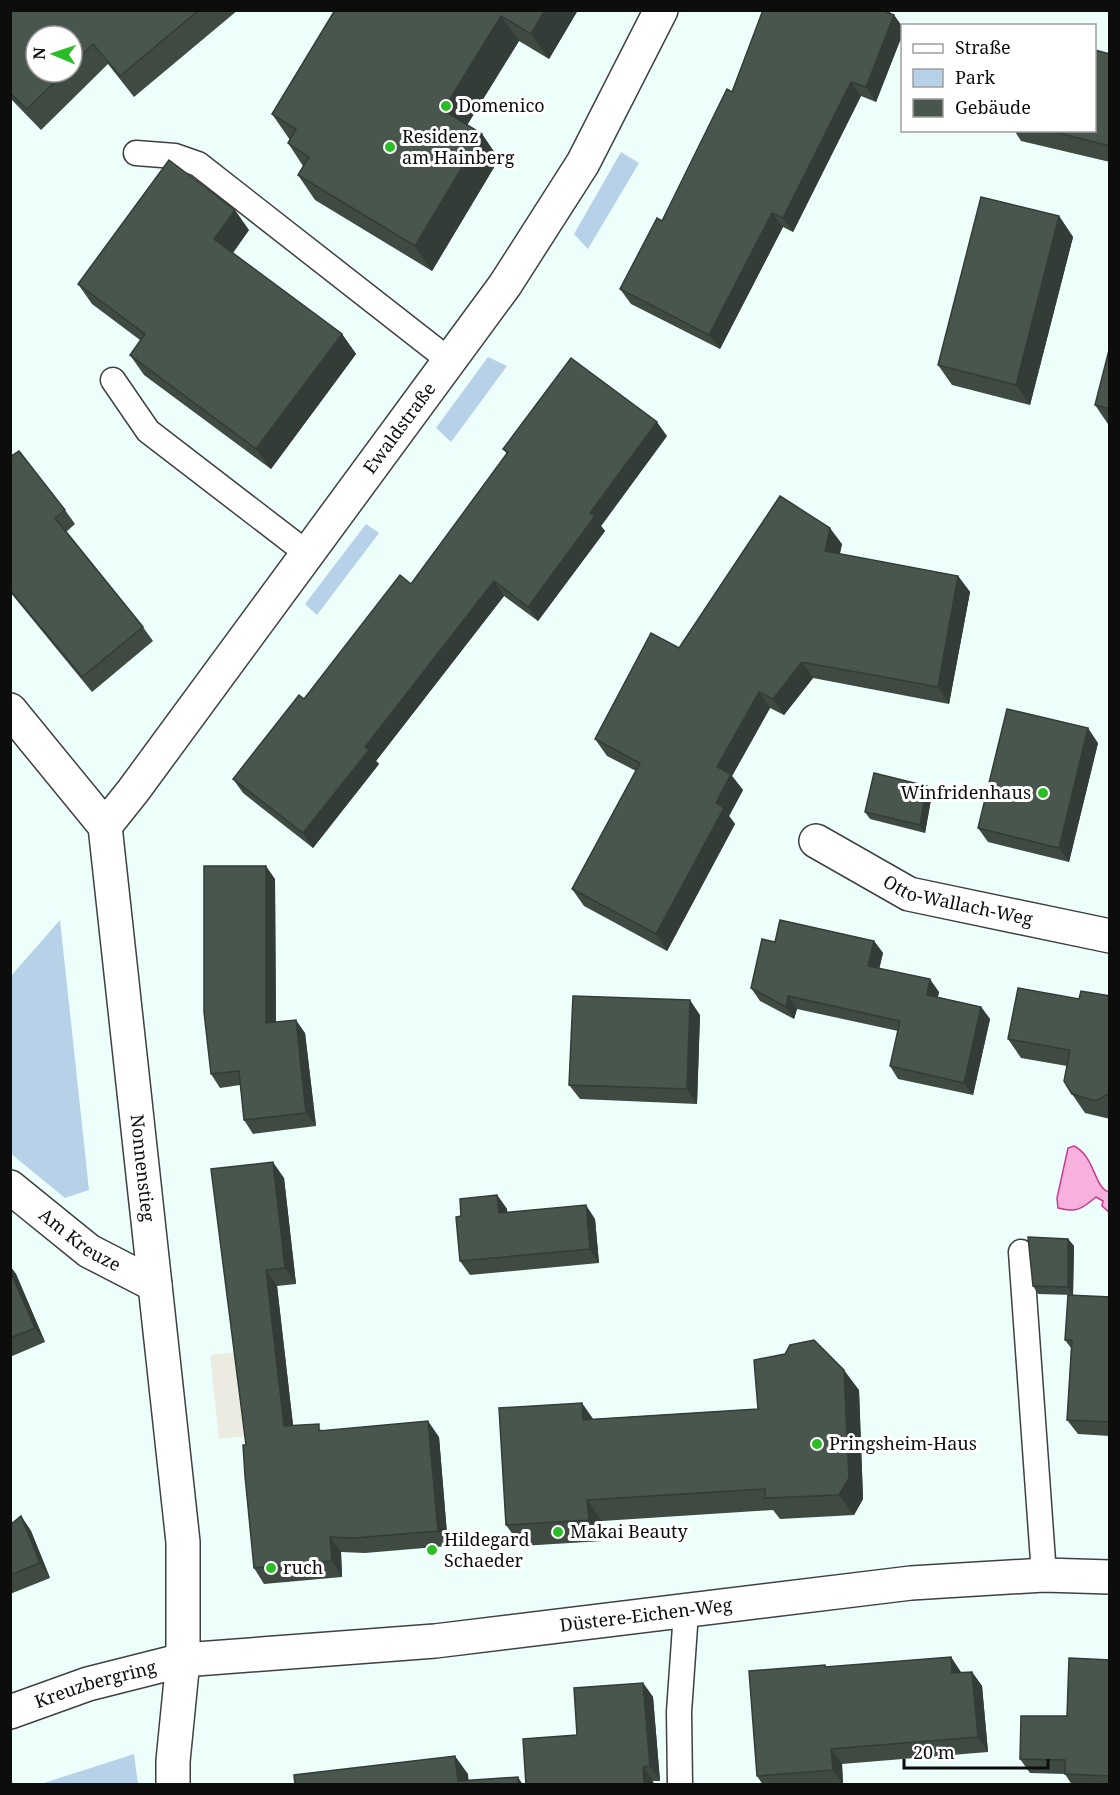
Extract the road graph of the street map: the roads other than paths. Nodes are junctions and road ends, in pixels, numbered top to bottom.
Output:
1 (661, 10) edge
2 (136, 153) dead end
3 (450, 361) junction
4 (113, 380) dead end
5 (308, 554) junction
6 (10, 710) edge
7 (105, 826) junction
8 (816, 841) dead end
9 (1110, 936) edge
10 (10, 1187) edge
11 (1021, 1252) dead end
12 (155, 1285) junction
13 (1044, 1575) junction
14 (1110, 1577) edge
15 (686, 1611) junction
16 (183, 1660) junction
17 (10, 1712) edge
18 (173, 1785) edge
19 (680, 1785) edge

1 - 3 street, Ewaldstraße
2 - 3 lane
3 - 5 street, Ewaldstraße
4 - 5 lane
5 - 7 street, Ewaldstraße
6 - 7 street
7 - 12 street, Nonnenstieg
8 - 9 street, Otto-Wallach-Weg
10 - 12 street, Am Kreuze
11 - 13 lane
12 - 16 street, Nonnenstieg
13 - 14 street, Düstere-Eichen-Weg
13 - 15 street, Düstere-Eichen-Weg
15 - 16 street, Düstere-Eichen-Weg
15 - 19 lane
16 - 17 street, Kreuzbergring
16 - 18 street, Nonnenstieg

